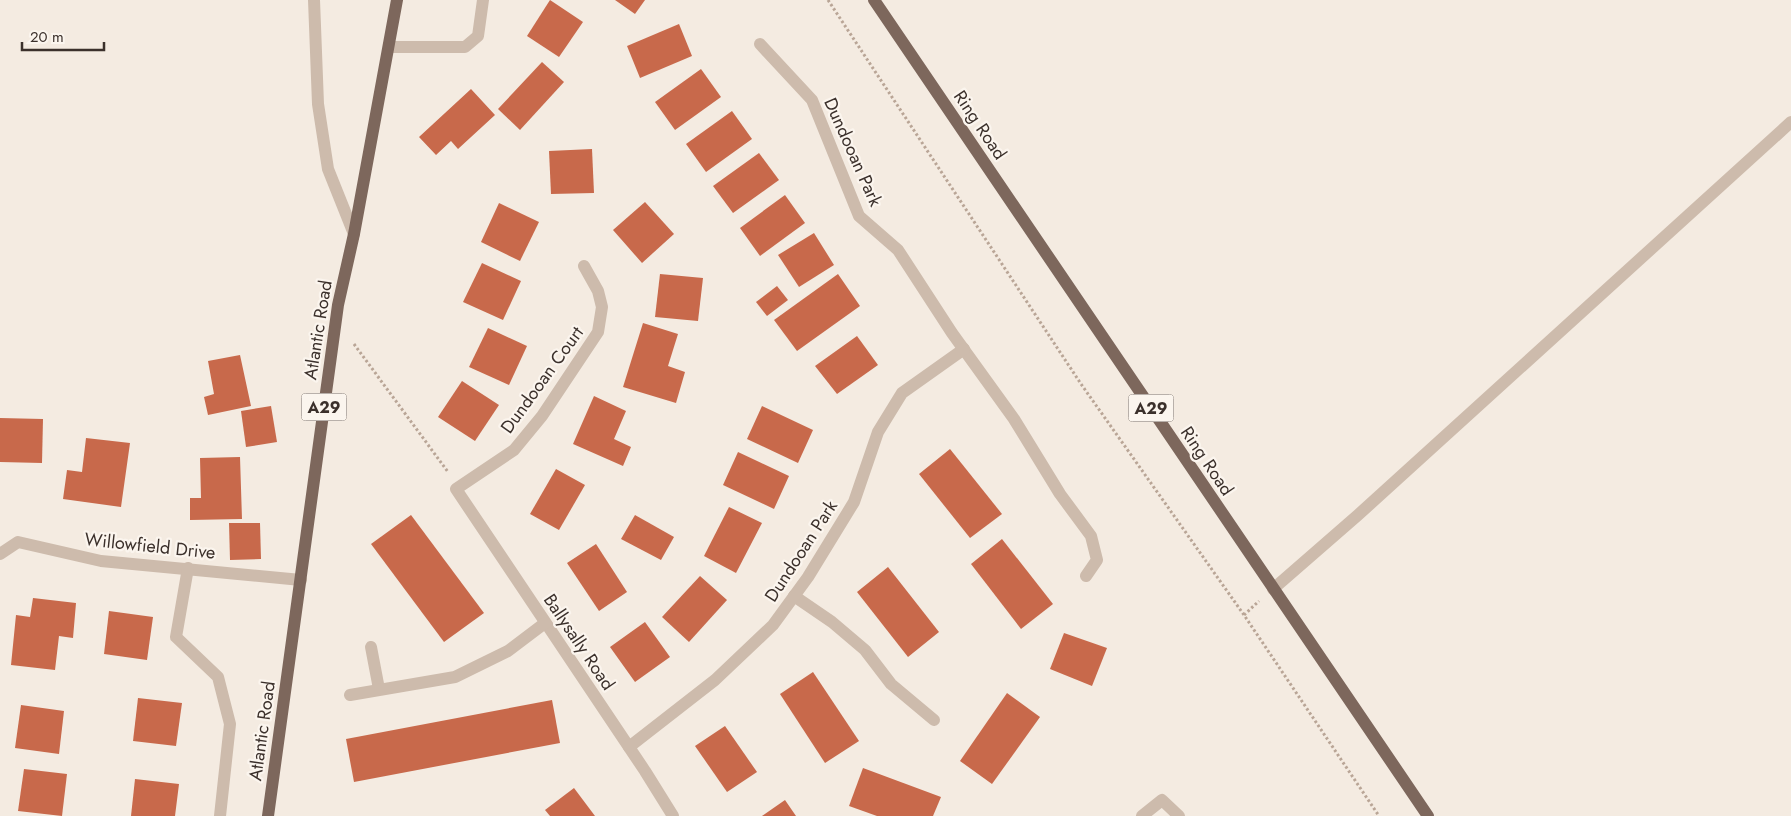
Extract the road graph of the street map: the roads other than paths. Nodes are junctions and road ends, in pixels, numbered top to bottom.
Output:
1 (314, 0) edge
2 (397, 0) edge
3 (484, 0) edge
4 (874, 0) edge
5 (760, 44) dead end
6 (390, 47) junction
7 (1791, 122) edge
8 (354, 234) junction
9 (584, 266) dead end
10 (964, 348) junction
11 (456, 489) joint
12 (0, 554) edge
13 (188, 568) junction
14 (1086, 576) dead end
15 (300, 580) junction
16 (1273, 588) junction
17 (794, 596) junction
18 (545, 624) junction
19 (371, 647) dead end
20 (379, 689) junction
21 (350, 695) dead end
22 (934, 720) dead end
23 (629, 747) junction
24 (220, 816) edge
25 (268, 816) edge
26 (672, 816) edge
27 (1142, 816) edge
28 (1179, 816) edge
29 (1428, 816) edge

1 - 8 street
2 - 6 main road, Atlantic Road / A29
3 - 6 street
4 - 16 main road, Ring Road / A29
5 - 10 street, Dundooan Park
6 - 8 main road, Atlantic Road / A29
7 - 16 street
8 - 15 main road, Atlantic Road / A29
9 - 11 street, Dundooan Court
10 - 14 street, Dundooan Park
10 - 17 street, Dundooan Park
11 - 18 street, Ballysally Road
12 - 13 street, Willowfield Drive
13 - 15 street, Willowfield Drive
13 - 24 street
15 - 25 main road, Atlantic Road / A29
16 - 29 main road, Ring Road / A29
17 - 22 street
17 - 23 street, Dundooan Park
18 - 20 street
18 - 23 street, Ballysally Road
19 - 20 street
20 - 21 street
23 - 26 street, Ballysally Road
27 - 28 street

